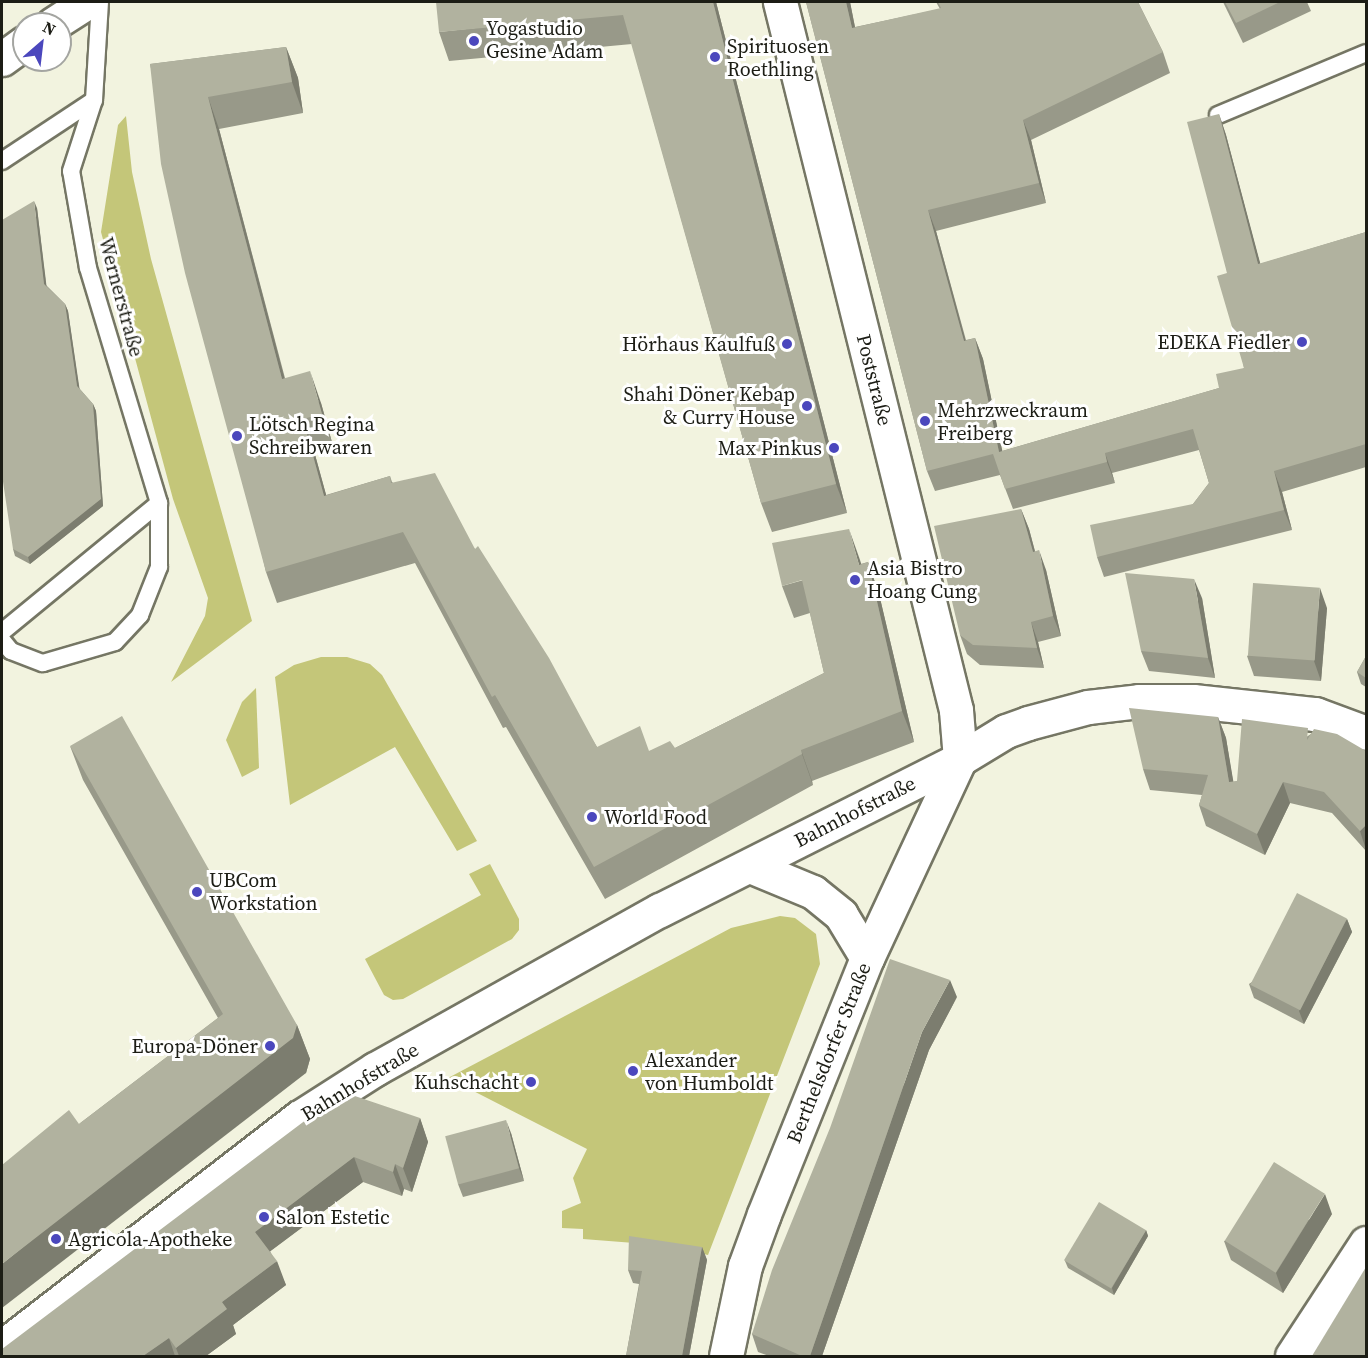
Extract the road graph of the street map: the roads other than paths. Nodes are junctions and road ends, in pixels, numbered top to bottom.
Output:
1 (87, 2) edge
2 (100, 2) edge
3 (780, 2) edge
4 (72, 12) edge
5 (1366, 52) edge
6 (94, 100) junction
7 (1218, 115) edge
8 (2, 160) edge
9 (159, 503) junction
10 (2, 632) edge
11 (2, 640) edge
12 (1366, 733) edge
13 (960, 759) junction
14 (750, 866) junction
15 (867, 958) junction
16 (1366, 1243) edge
17 (2, 1347) edge
18 (726, 1356) edge
19 (1292, 1356) edge

1 - 4 street
2 - 6 lane, Wernerstraße
3 - 13 street, Poststraße
5 - 7 lane
6 - 8 lane
6 - 9 lane, Wernerstraße
9 - 10 lane
9 - 11 lane, Wernerstraße
12 - 13 street, Bahnhofstraße
13 - 14 street, Bahnhofstraße
13 - 15 street, Berthelsdorfer Straße
14 - 15 street
14 - 17 street, Bahnhofstraße
15 - 18 street, Berthelsdorfer Straße
16 - 19 street

